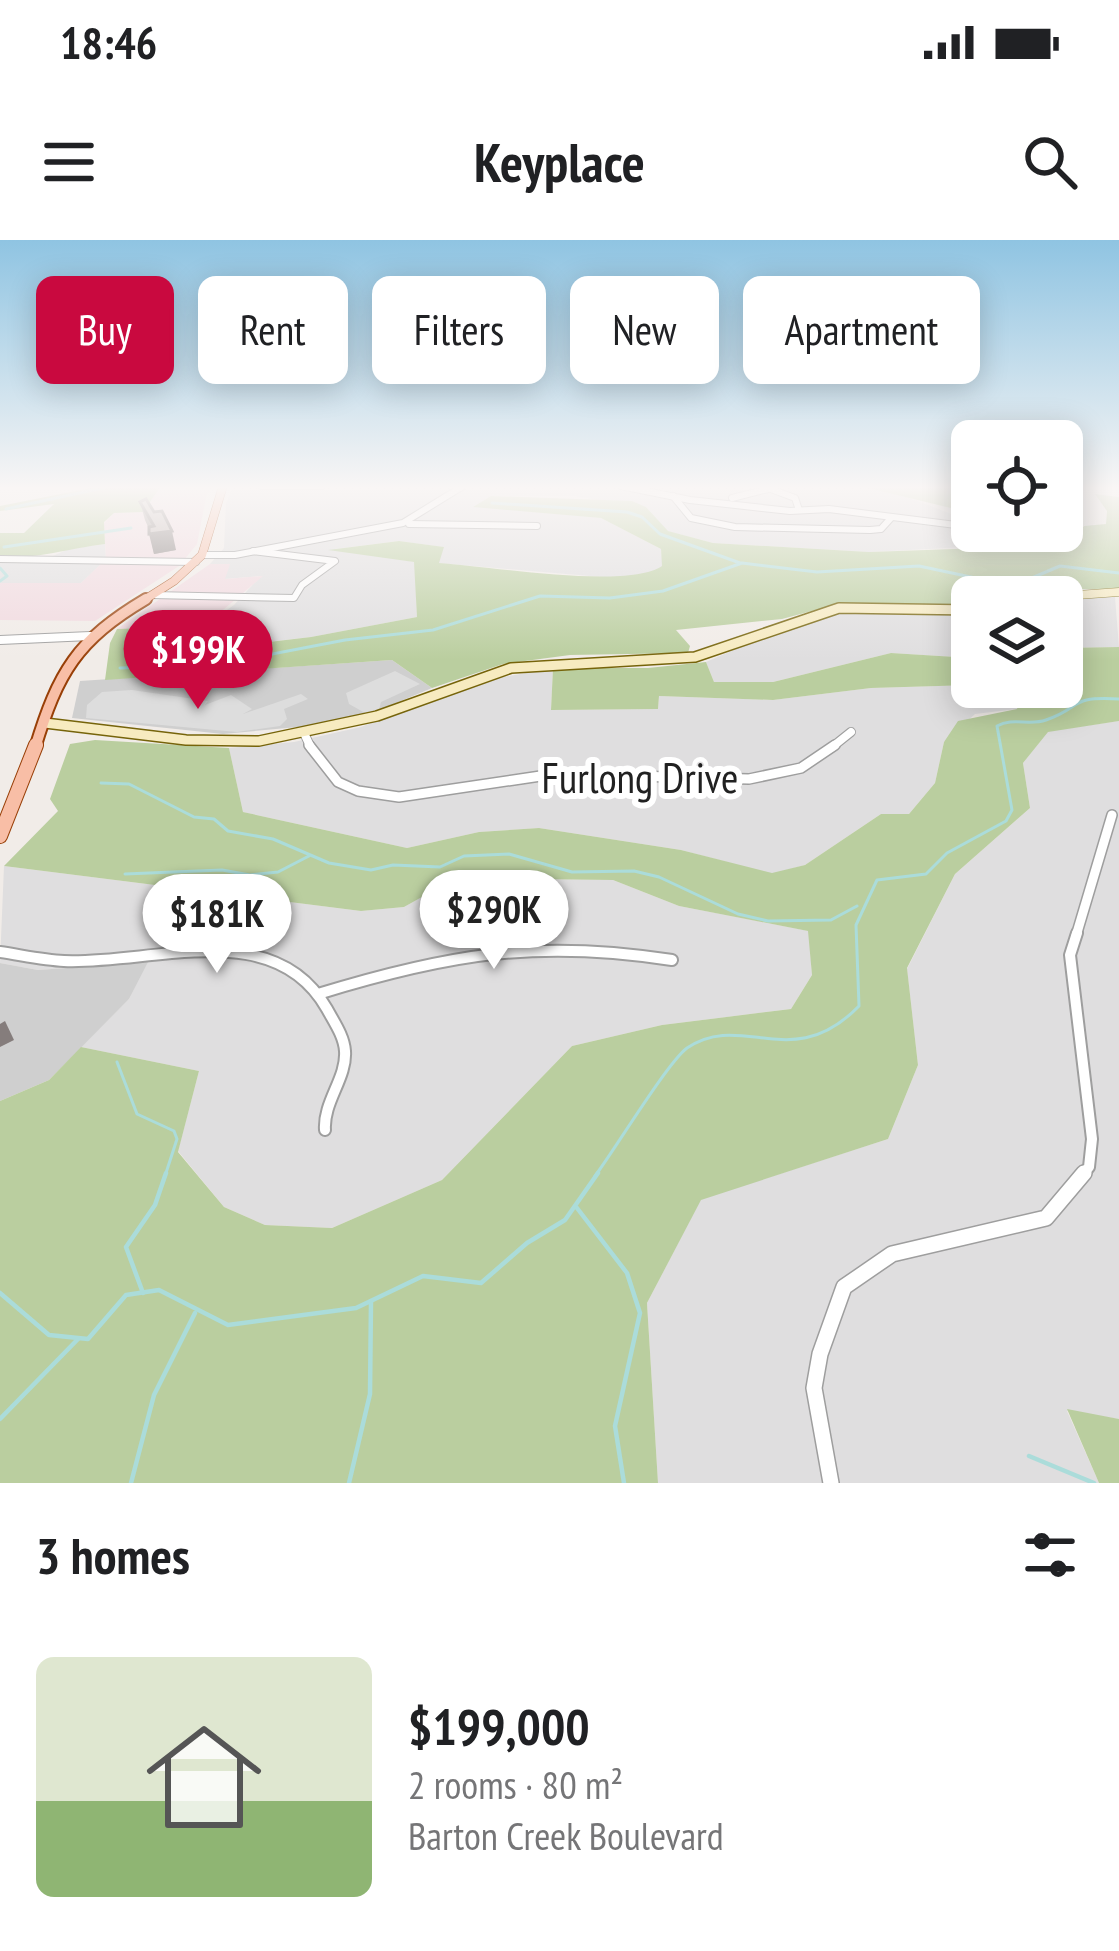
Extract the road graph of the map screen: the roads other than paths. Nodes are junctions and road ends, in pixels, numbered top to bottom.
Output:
1 (204, 544) edge
2 (290, 544) edge
3 (253, 551) junction
4 (0, 559) edge
5 (199, 559) junction
6 (1118, 592) edge
7 (147, 595) junction
8 (1083, 595) edge
9 (951, 610) edge
10 (90, 636) junction
11 (0, 640) edge
12 (45, 723) junction
13 (851, 732) dead end
14 (298, 734) junction
15 (1112, 815) dead end
16 (0, 836) edge
17 (0, 952) edge
18 (672, 960) dead end
19 (318, 994) junction
20 (325, 1130) dead end
21 (831, 1483) edge

1 - 5 main road
2 - 3 street
3 - 5 street
3 - 7 street
4 - 5 street
5 - 7 main road
6 - 8 street
7 - 10 main road
9 - 14 street
10 - 11 street
10 - 12 main road
12 - 14 street
12 - 16 main road
13 - 14 street, Furlong Drive
15 - 21 street
17 - 19 street
18 - 19 street
19 - 20 street

